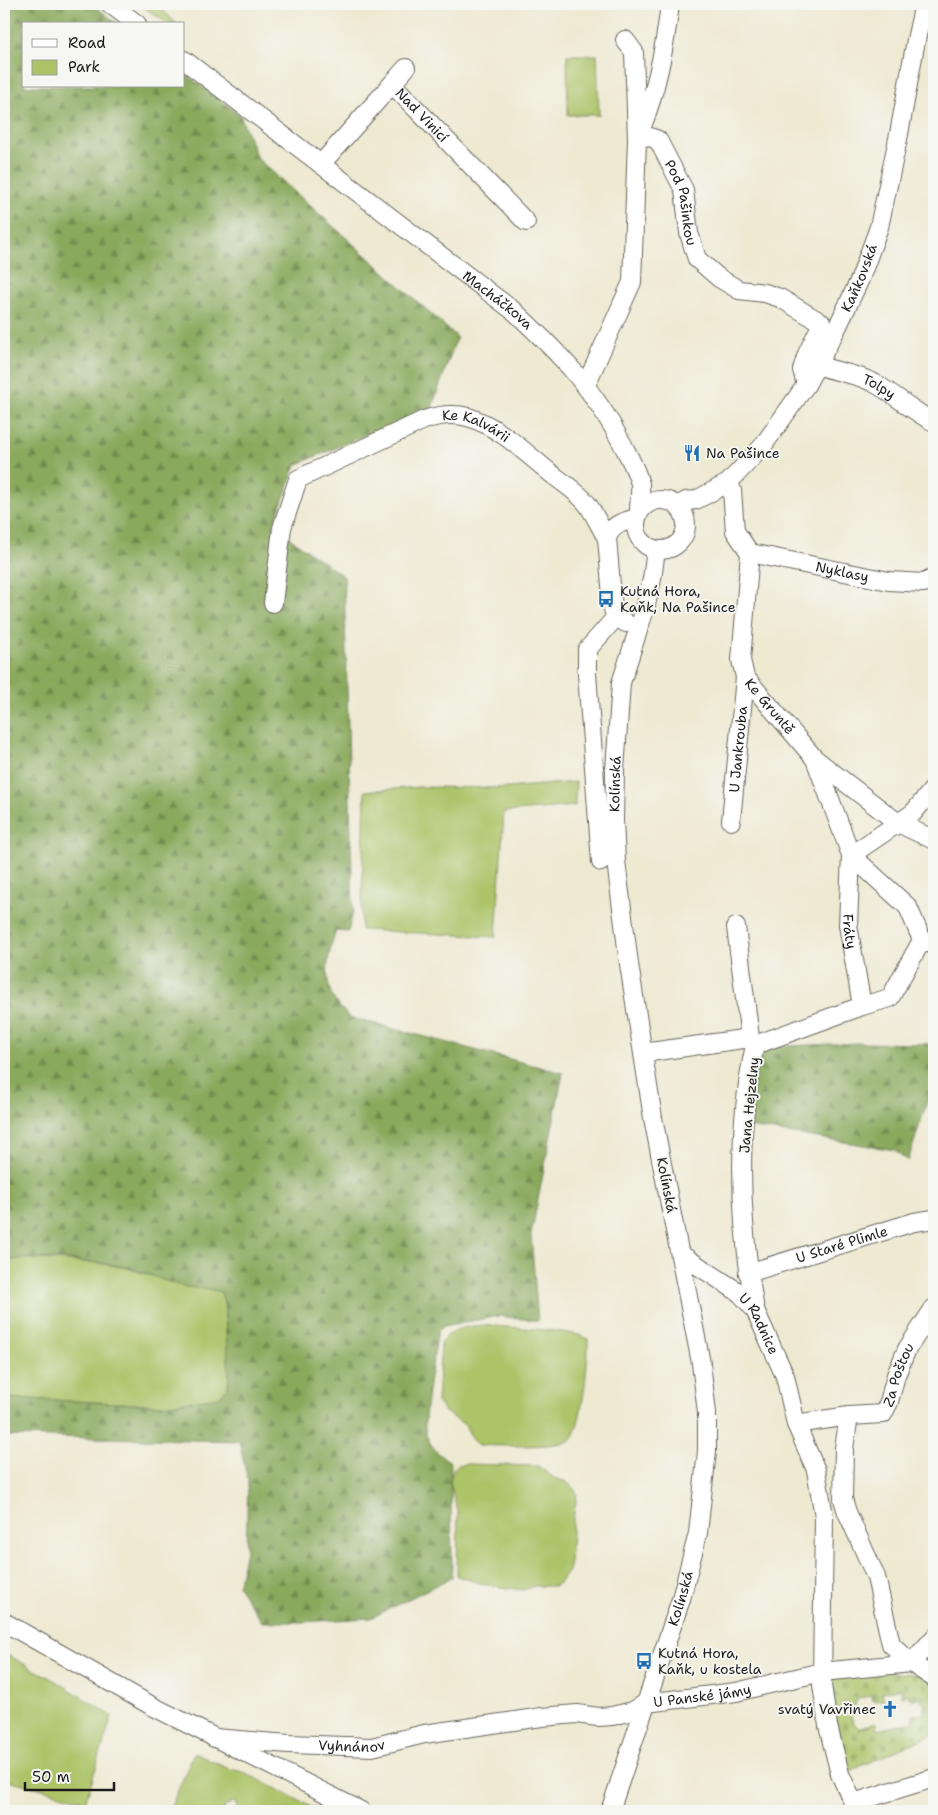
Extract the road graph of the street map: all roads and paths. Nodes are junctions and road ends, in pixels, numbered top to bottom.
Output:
1 (110, 4) edge
2 (670, 4) edge
3 (924, 4) edge
4 (134, 22) edge
5 (626, 40) dead end
6 (185, 61) edge
7 (406, 68) dead end
8 (392, 84) junction
9 (637, 139) junction
10 (316, 160) junction
11 (526, 222) dead end
12 (818, 365) junction
13 (586, 385) junction
14 (806, 385) junction
15 (934, 422) edge
16 (728, 483) junction
17 (640, 484) junction
18 (657, 500) junction
19 (682, 513) junction
20 (638, 514) junction
21 (607, 538) junction
22 (656, 550) junction
23 (750, 553) junction
24 (934, 578) edge
25 (273, 604) dead end
26 (616, 617) junction
27 (638, 632) junction
28 (745, 676) junction
29 (815, 759) junction
30 (934, 788) edge
31 (731, 821) dead end
32 (898, 823) junction
33 (934, 840) edge
34 (851, 855) junction
35 (601, 862) dead end
36 (736, 927) dead end
37 (928, 942) edge
38 (862, 1006) junction
39 (753, 1042) junction
40 (643, 1053) junction
41 (934, 1219) edge
42 (680, 1254) junction
43 (748, 1273) junction
44 (934, 1308) edge
45 (755, 1310) junction
46 (849, 1416) junction
47 (796, 1424) junction
48 (846, 1512) junction
49 (824, 1516) junction
50 (4, 1622) edge
51 (934, 1638) edge
52 (911, 1663) junction
53 (822, 1672) junction
54 (934, 1678) edge
55 (646, 1703) junction
56 (214, 1738) junction
57 (932, 1775) edge
58 (855, 1807) edge
59 (361, 1811) edge
60 (610, 1811) edge

1 - 4 street
2 - 9 street
3 - 12 street, Kaňkovská
5 - 9 street
6 - 10 street, Macháčkova
7 - 8 street
8 - 10 street, Nad Vinicí
8 - 11 street, Nad Vinicí
9 - 13 street
9 - 14 street, Pod Pašinkou
10 - 13 street, Macháčkova
12 - 14 street, Kaňkovská
12 - 15 street, Tolpy
13 - 17 street, Macháčkova
14 - 16 street, Kaňkovská
16 - 19 street, Kaňkovská
16 - 23 street
17 - 18 street
17 - 20 street
18 - 19 street
18 - 20 street
19 - 22 street
20 - 21 street
20 - 22 street
21 - 25 street, Ke Kalvárii
21 - 26 street
22 - 27 street, Kolínská
23 - 24 street, Nyklasy
23 - 28 street, Ke Gruntě
26 - 27 street
26 - 35 street
27 - 40 street, Kolínská
28 - 29 street, Ke Gruntě
28 - 31 street, U Jankrouba
29 - 32 street, Ke Gruntě
29 - 34 street, Ke Gruntě
30 - 32 street
32 - 33 street, Ke Gruntě
32 - 34 street
34 - 37 street
34 - 38 street, Fráty
36 - 39 street
37 - 38 street
38 - 39 street
39 - 40 street, Jana Hejzelny
39 - 43 street, Jana Hejzelny
40 - 42 street, Kolínská
41 - 43 street, U Staré Plimle
42 - 45 street, U Radnice
42 - 55 street, Kolínská
43 - 45 street, Jana Hejzelny
44 - 46 street, Za Poštou
45 - 47 street, U Radnice
46 - 47 street
46 - 48 street
47 - 49 street, U Radnice
48 - 49 street
48 - 52 street
49 - 53 street, U Radnice
50 - 56 street
51 - 52 street
52 - 53 street, U Panské jámy
52 - 54 street
53 - 55 street, U Panské jámy
53 - 58 street
55 - 56 street, Vyhnánov
55 - 60 street, Kolínská
56 - 59 street
57 - 58 street

